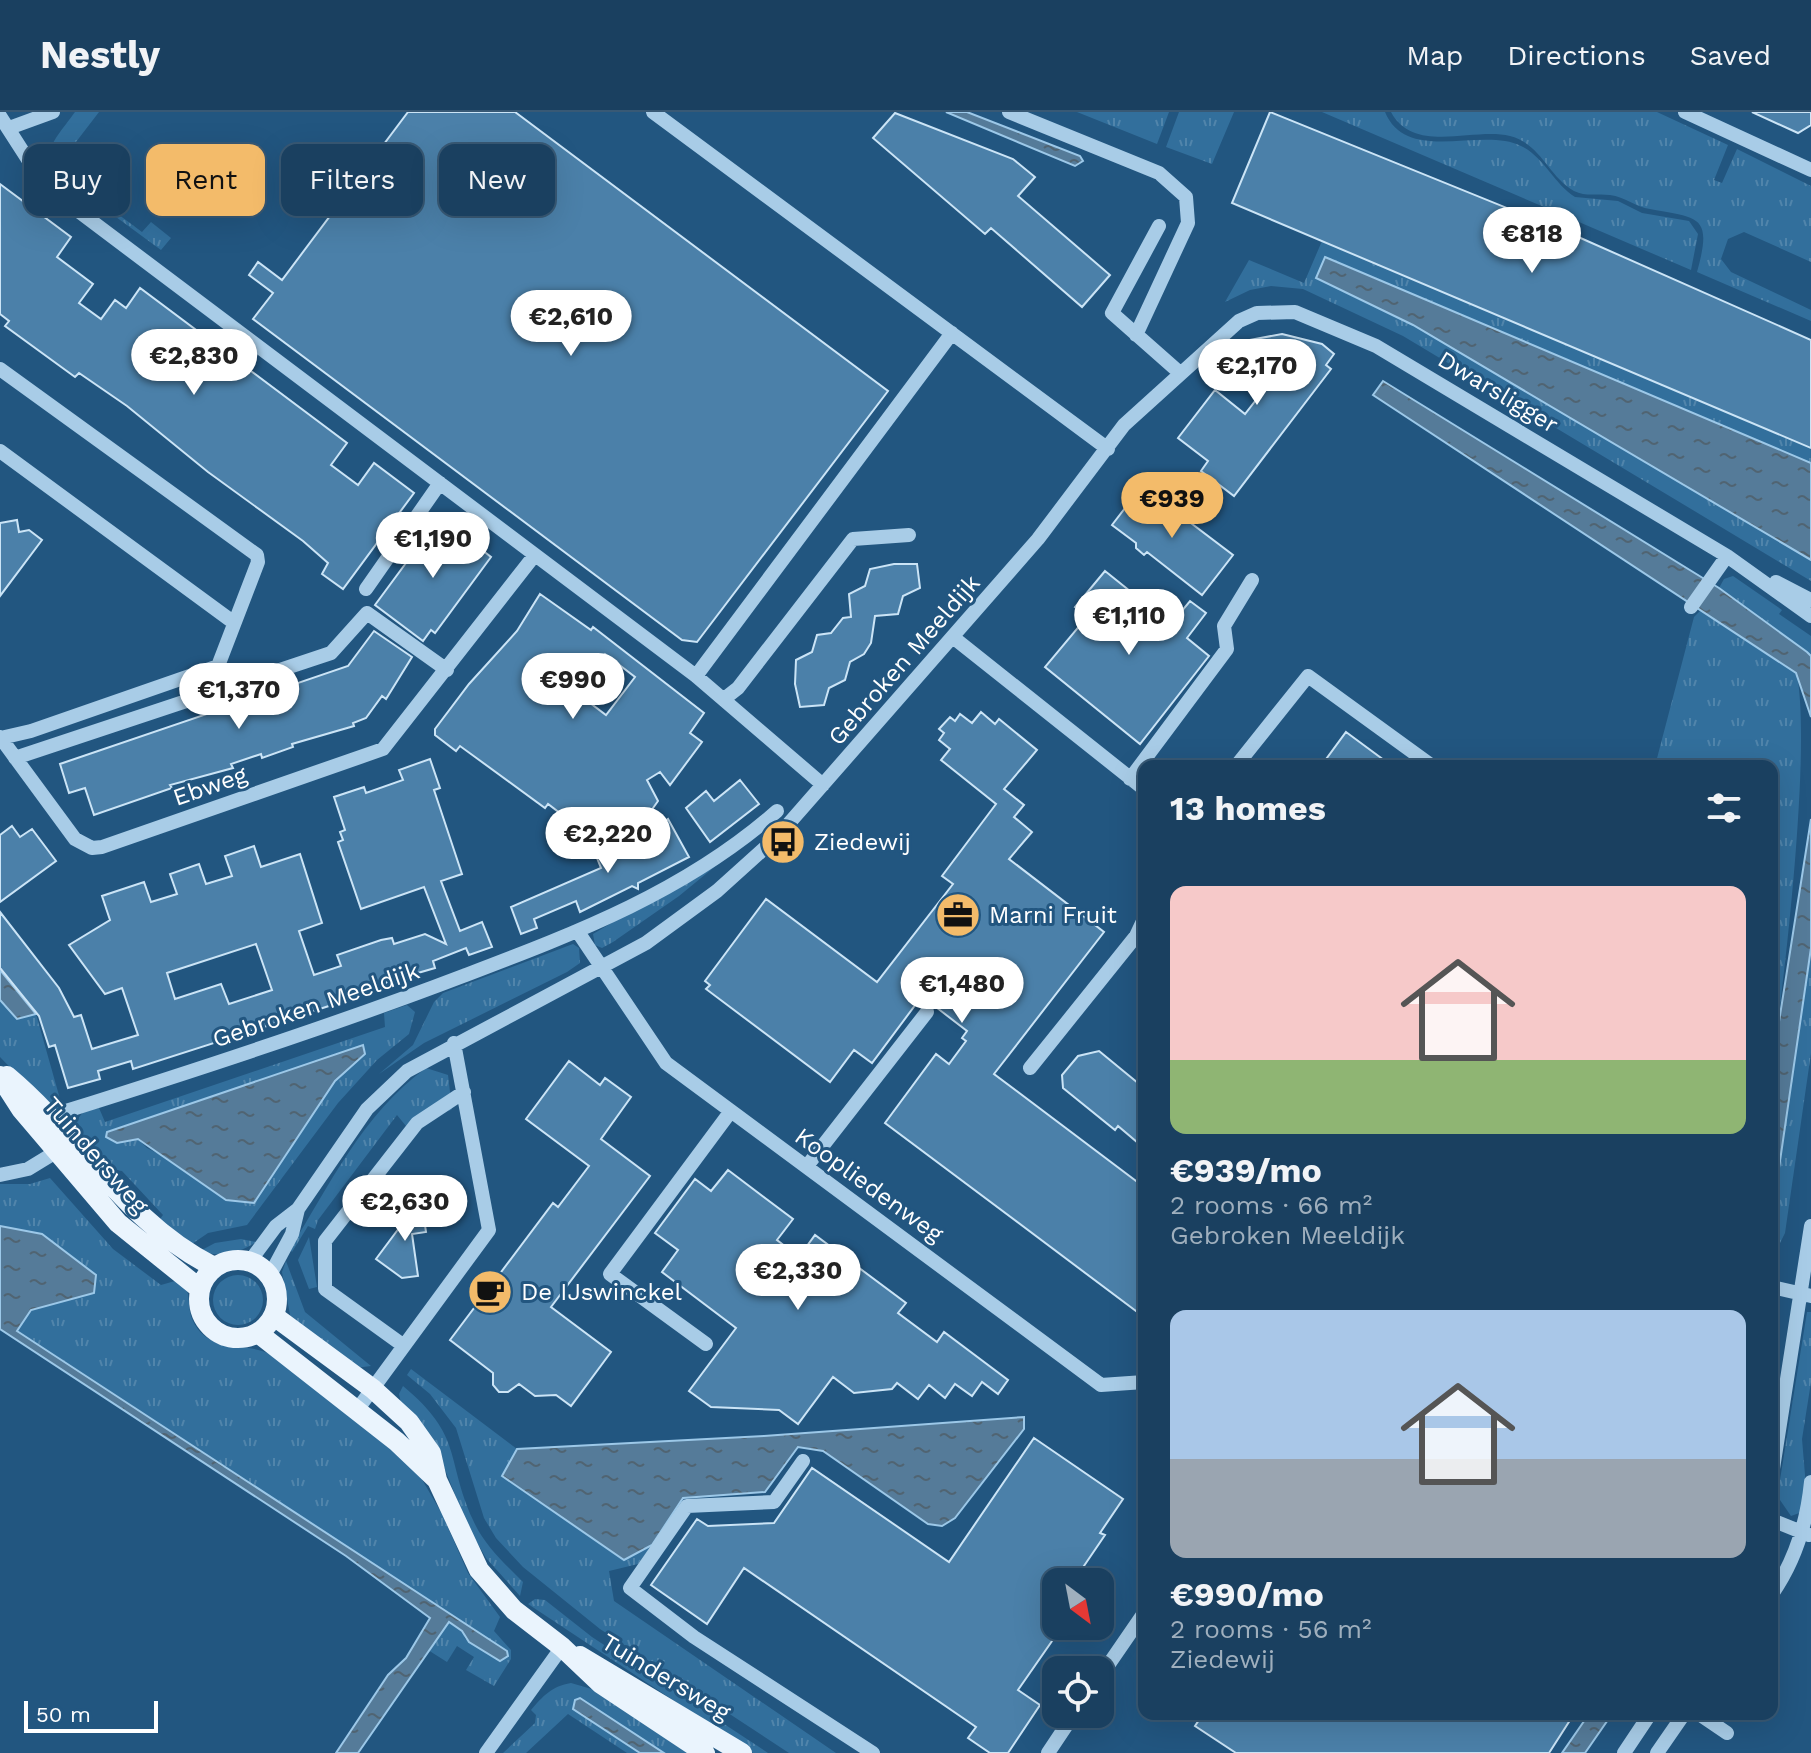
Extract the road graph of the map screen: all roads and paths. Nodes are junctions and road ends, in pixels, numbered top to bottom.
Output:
1 (53, 112) edge
2 (653, 112) edge
3 (1009, 112) edge
4 (1685, 112) edge
5 (4, 122) edge
6 (1810, 168) edge
7 (1159, 226) dead end
8 (952, 333) junction
9 (1136, 335) junction
10 (1207, 349) joint
11 (0, 369) edge
12 (1180, 373) junction
13 (1108, 449) junction
14 (0, 451) edge
15 (440, 483) junction
16 (909, 535) dead end
17 (534, 556) junction
18 (1724, 561) junction
19 (1757, 575) junction
20 (1252, 580) dead end
21 (366, 589) dead end
22 (1811, 600) edge
23 (1691, 607) dead end
24 (1811, 616) edge
25 (233, 622) junction
26 (954, 638) junction
27 (447, 670) junction
28 (696, 676) junction
29 (724, 699) junction
30 (0, 738) edge
31 (15, 758) junction
32 (1144, 760) edge
33 (1241, 760) edge
34 (1424, 760) edge
35 (1138, 768) edge
36 (1130, 779) junction
37 (823, 785) junction
38 (1138, 785) edge
39 (777, 811) dead end
40 (578, 932) junction
41 (1138, 940) edge
42 (604, 968) junction
43 (927, 1012) dead end
44 (454, 1043) junction
45 (1030, 1068) dead end
46 (0, 1073) edge
47 (464, 1092) junction
48 (66, 1111) dead end
49 (731, 1111) junction
50 (64, 1146) junction
51 (807, 1166) junction
52 (0, 1175) edge
53 (298, 1209) junction
54 (1811, 1226) edge
55 (250, 1261) junction
56 (214, 1267) junction
57 (270, 1275) junction
58 (1778, 1288) edge
59 (200, 1289) junction
60 (1806, 1294) edge
61 (274, 1316) junction
62 (258, 1333) junction
63 (706, 1344) dead end
64 (404, 1346) junction
65 (1138, 1382) edge
66 (373, 1389) junction
67 (357, 1410) junction
68 (1778, 1443) edge
69 (803, 1461) dead end
70 (437, 1480) junction
71 (1811, 1482) edge
72 (1778, 1522) edge
73 (1806, 1534) edge
74 (1778, 1585) edge
75 (1138, 1622) edge
76 (562, 1647) junction
77 (1114, 1657) edge
78 (1646, 1720) edge
79 (1680, 1720) edge
80 (1708, 1720) edge
81 (1065, 1728) edge
82 (1727, 1733) dead end
83 (486, 1753) edge
84 (705, 1753) edge
85 (742, 1753) edge
86 (873, 1753) edge
87 (1048, 1753) edge
88 (1624, 1753) edge
89 (1657, 1753) edge

1 - 5 street
2 - 8 street
3 - 9 street
4 - 6 street
5 - 15 street
7 - 9 street
8 - 13 street
8 - 28 street
9 - 12 street
10 - 12 street, Gebroken Meeldijk
10 - 18 street, Dwarsligger
11 - 25 street, Ebweg
12 - 13 street, Gebroken Meeldijk
13 - 26 street, Gebroken Meeldijk
14 - 25 street
15 - 17 street
15 - 21 street
16 - 29 street
17 - 27 street, Ebweg
17 - 28 street
18 - 19 street, Dwarsligger
18 - 23 street
19 - 22 street, Dwarsligger
19 - 24 street, Dwarsligger
20 - 32 street
25 - 30 street, Ebweg
26 - 36 street
26 - 37 street, Gebroken Meeldijk
27 - 31 street
27 - 31 street, Ebweg
28 - 29 street
29 - 37 street
30 - 31 street, Ebweg
33 - 34 street
35 - 36 street
36 - 38 street
37 - 42 street, Gebroken Meeldijk
39 - 40 street, Gebroken Meeldijk
40 - 42 street
40 - 48 street, Gebroken Meeldijk
41 - 45 street
42 - 44 street, Gebroken Meeldijk
42 - 49 street, Koopliedenweg
43 - 51 street
44 - 47 street
44 - 53 street, Gebroken Meeldijk
46 - 50 main road, Tuindersweg
47 - 64 street
47 - 64 street
49 - 51 street, Koopliedenweg
49 - 63 street
50 - 52 street
50 - 56 main road, Tuindersweg
50 - 59 main road, Tuindersweg
51 - 65 street, Koopliedenweg
53 - 55 street, Gebroken Meeldijk
53 - 57 street, Gebroken Meeldijk
54 - 60 street
55 - 56 main road
55 - 57 main road
56 - 59 main road
57 - 61 main road
58 - 60 street
59 - 62 main road
60 - 68 street
61 - 62 main road
61 - 66 main road, Tuindersweg
62 - 67 main road, Tuindersweg
64 - 66 street
66 - 67 street
66 - 70 main road, Tuindersweg
67 - 70 main road, Tuindersweg
69 - 86 street
70 - 76 main road, Tuindersweg
71 - 73 street
72 - 73 street
73 - 74 street
75 - 77 street
76 - 83 street
76 - 84 main road, Tuindersweg
76 - 85 main road, Tuindersweg
78 - 88 street
79 - 89 street
80 - 82 street
81 - 87 street

